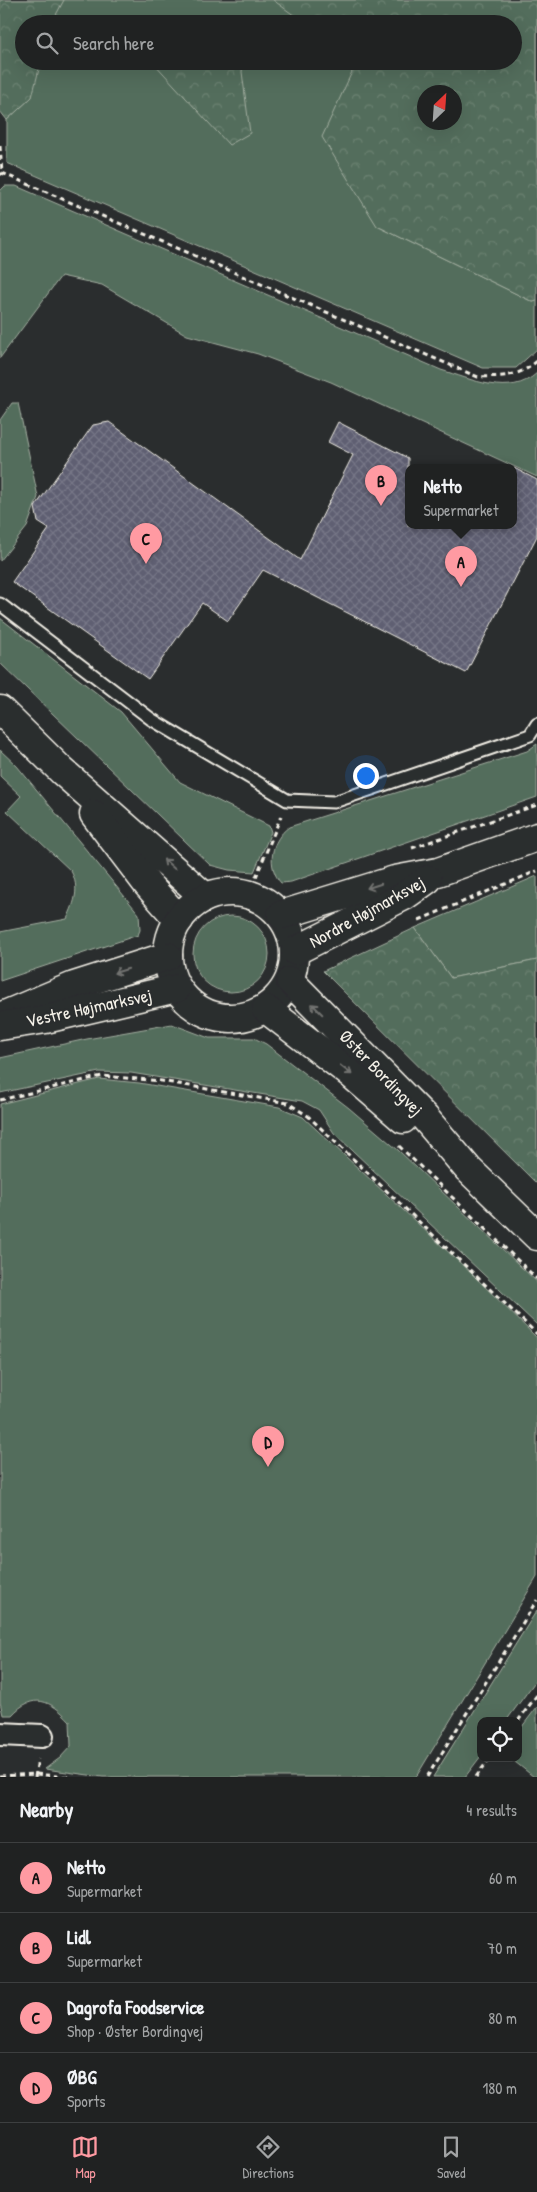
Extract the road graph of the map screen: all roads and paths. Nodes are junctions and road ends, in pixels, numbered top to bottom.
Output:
1 (0, 146) edge
2 (1, 174) edge
3 (537, 360) edge
4 (0, 604) edge
5 (0, 710) edge
6 (537, 724) edge
7 (62, 771) junction
8 (287, 800) junction
9 (537, 836) edge
10 (537, 871) edge
11 (438, 872) junction
12 (248, 894) junction
13 (205, 897) junction
14 (281, 915) junction
15 (179, 920) junction
16 (416, 921) dead end
17 (295, 951) junction
18 (168, 956) junction
19 (290, 981) junction
20 (177, 988) junction
21 (266, 1009) junction
22 (0, 1016) edge
23 (0, 1026) edge
24 (0, 1100) edge
25 (468, 1169) junction
26 (537, 1236) edge
27 (537, 1334) edge
28 (537, 1600) edge
29 (537, 1696) edge
30 (521, 1717) edge
31 (0, 1734) edge
32 (42, 1736) dead end
33 (487, 1762) edge
34 (0, 1776) edge
35 (35, 1776) edge
36 (68, 1777) edge
37 (427, 1777) edge
38 (476, 1777) edge

1 - 2 path
2 - 3 path
4 - 8 lane
5 - 7 street
6 - 8 lane
13 -> 7 street
7 - 15 street
8 - 12 path
9 - 11 street, Nordre Højmarksvej
10 - 16 path
11 -> 14 street, Nordre Højmarksvej
11 - 17 street, Nordre Højmarksvej
12 - 13 street
12 - 14 street
13 - 15 street
14 - 17 street
15 - 18 street
17 - 19 street
18 - 20 street
18 -> 22 street, Vestre Højmarksvej
19 - 21 street
25 -> 19 street, Øster Bordingvej
20 - 21 street
20 - 23 street, Vestre Højmarksvej
21 -> 25 street, Øster Bordingvej
24 - 27 path
25 - 26 street, Øster Bordingvej
28 - 37 path
29 - 30 path
31 - 32 street
33 - 38 path
34 - 35 path
35 - 36 path

